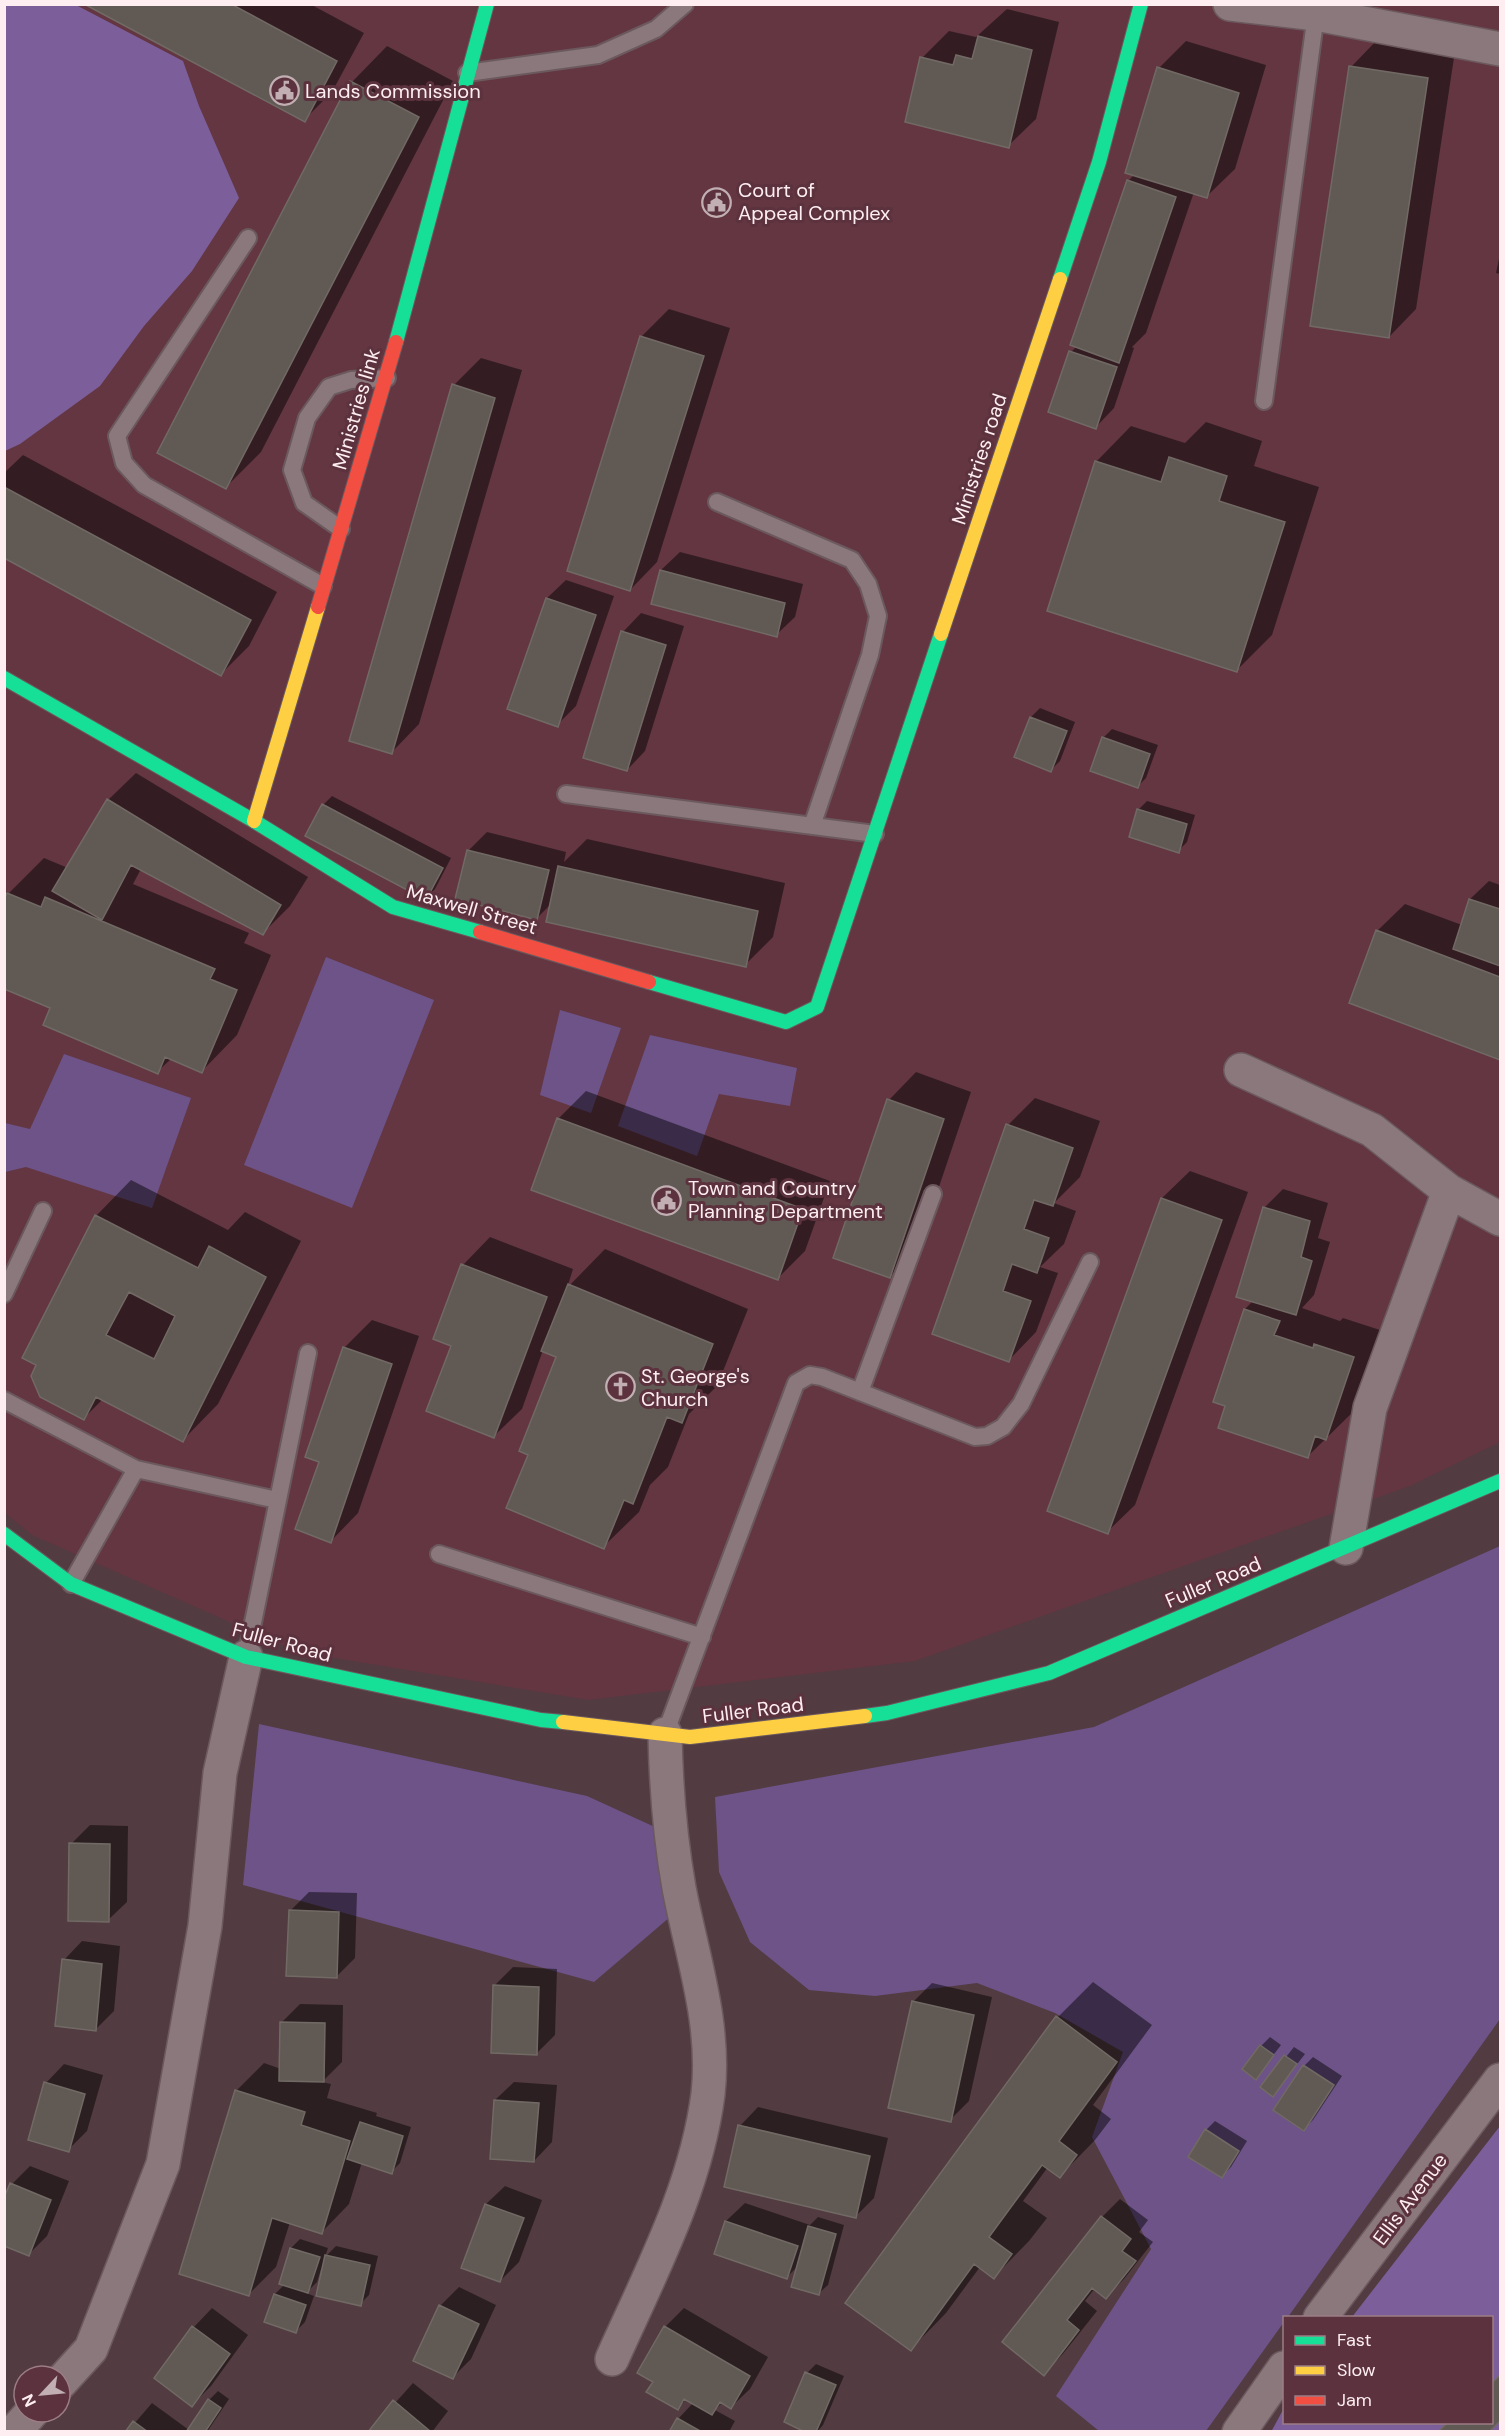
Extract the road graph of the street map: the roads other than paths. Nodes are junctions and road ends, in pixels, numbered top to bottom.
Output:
1 (487, 4) edge
2 (685, 4) edge
3 (1141, 4) edge
4 (1230, 4) edge
5 (1316, 14) junction
6 (1500, 49) edge
7 (467, 73) junction
8 (248, 237) dead end
9 (387, 378) junction
10 (1264, 401) dead end
11 (717, 502) dead end
12 (341, 529) junction
13 (323, 586) junction
14 (4, 678) edge
15 (566, 794) dead end
16 (254, 821) junction
17 (812, 826) junction
18 (875, 834) junction
19 (846, 924) joint
20 (1241, 1070) dead end
21 (1449, 1191) junction
22 (933, 1194) dead end
23 (43, 1211) dead end
24 (1500, 1219) edge
25 (1090, 1262) dead end
26 (4, 1294) edge
27 (308, 1353) dead end
28 (860, 1392) junction
29 (4, 1400) edge
30 (136, 1469) junction
31 (1500, 1481) edge
32 (277, 1500) junction
33 (4, 1534) edge
34 (1346, 1548) junction
35 (439, 1554) dead end
36 (71, 1584) junction
37 (702, 1637) junction
38 (246, 1657) junction
39 (665, 1734) junction
40 (1500, 2080) edge
41 (1322, 2316) edge
42 (612, 2359) dead end
43 (1283, 2369) edge
44 (72, 2370) edge
45 (1239, 2432) edge

1 - 7 street, Ministries link
2 - 7 lane
3 - 18 street, Ministries road
4 - 5 street
5 - 6 street
5 - 10 lane
7 - 9 street, Ministries link
8 - 13 lane
9 - 12 street, Ministries link
9 - 12 lane
11 - 17 lane
12 - 13 street, Ministries link
13 - 16 street, Ministries link
14 - 16 street, Maxwell Street
15 - 17 lane
16 - 19 street, Maxwell Street
17 - 18 lane
18 - 19 street, Ministries road
20 - 21 street
21 - 24 street
21 - 34 street
22 - 28 lane
23 - 26 lane
25 - 28 lane
27 - 32 lane
28 - 37 lane
29 - 30 lane
30 - 32 lane
30 - 36 lane
31 - 34 street, Fuller Road
32 - 38 lane
33 - 36 street, Fuller Road
34 - 39 street, Fuller Road
35 - 37 lane
36 - 38 street, Fuller Road
37 - 39 lane
38 - 39 street, Fuller Road
38 - 44 street
39 - 42 street
40 - 41 street, Ellis Avenue
43 - 45 street

